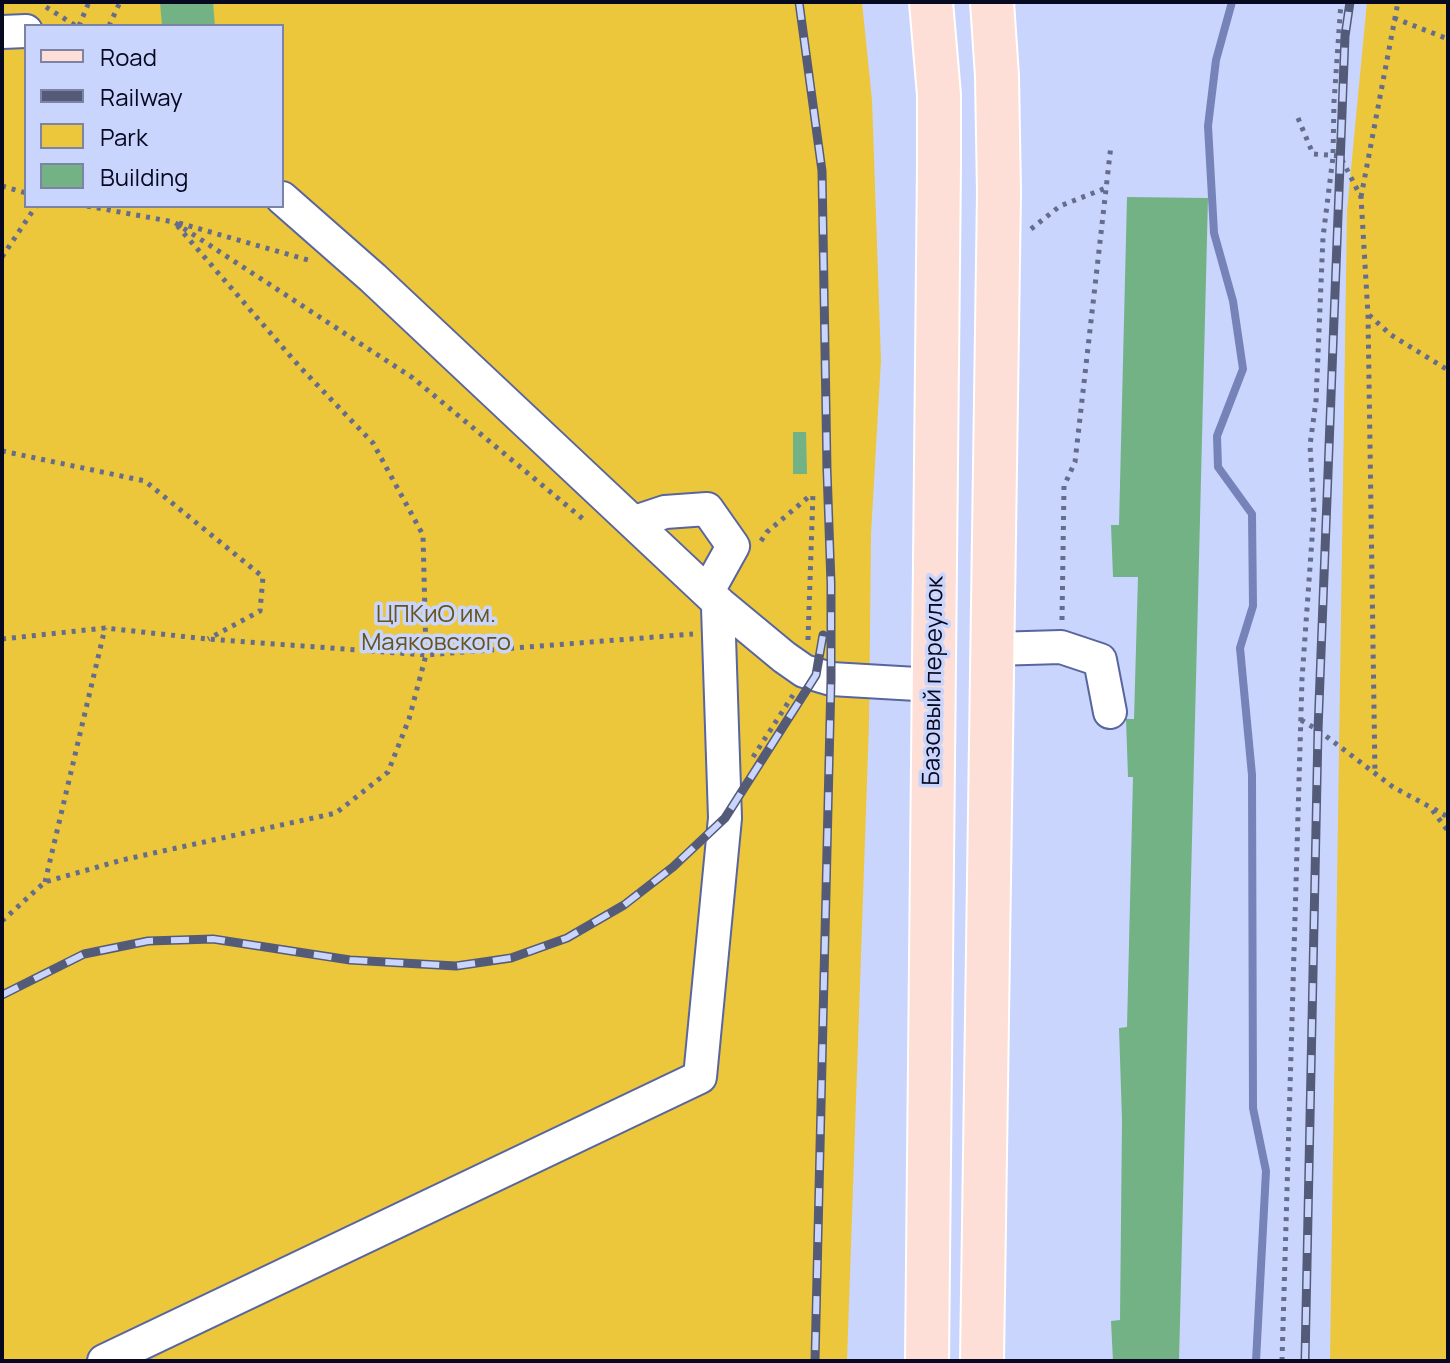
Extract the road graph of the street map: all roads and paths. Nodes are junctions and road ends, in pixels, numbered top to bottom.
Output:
1 (89, 2) edge
2 (120, 2) edge
3 (931, 2) edge
4 (992, 2) edge
5 (1341, 2) edge
6 (1398, 2) edge
7 (1394, 18) junction
8 (80, 24) edge
9 (110, 24) edge
10 (24, 31) edge
11 (2, 32) edge
12 (1448, 39) edge
13 (1298, 118) dead end
14 (1111, 145) dead end
15 (1333, 157) junction
16 (2, 186) edge
17 (1106, 188) junction
18 (24, 192) edge
19 (1361, 197) junction
20 (284, 200) edge
21 (35, 208) edge
22 (98, 208) edge
23 (174, 222) junction
24 (1028, 232) dead end
25 (2, 257) edge
26 (312, 261) dead end
27 (1368, 315) junction
28 (1448, 370) edge
29 (2, 451) edge
30 (584, 520) dead end
31 (635, 522) junction
32 (715, 609) junction
33 (105, 628) junction
34 (2, 639) edge
35 (207, 639) junction
36 (1061, 647) junction
37 (993, 649) junction
38 (426, 655) junction
39 (934, 685) junction
40 (1110, 712) dead end
41 (1301, 720) junction
42 (1375, 775) junction
43 (1430, 807) junction
44 (1448, 817) edge
45 (1448, 831) edge
46 (45, 882) junction
47 (2, 921) edge
48 (104, 1361) edge
49 (927, 1361) edge
50 (982, 1361) edge
51 (1282, 1361) edge

1 - 8 path
2 - 9 path
3 - 39 main road, Базовый переулок
4 - 37 main road
5 - 15 path
6 - 7 path
7 - 12 path
7 - 19 path
10 - 11 street
13 - 15 path
14 - 17 path
15 - 19 path
15 - 41 path
16 - 18 path
17 - 24 path
17 - 36 path
19 - 27 path
20 - 31 street
21 - 25 path
22 - 23 path
23 - 26 path
23 - 30 path
23 - 38 path
27 - 28 path
27 - 42 path
29 - 35 path
31 - 32 street
31 - 32 street
32 - 38 path
32 - 39 street
32 - 48 street
33 - 34 path
33 - 35 path
33 - 46 path
35 - 38 path
36 - 37 street
36 - 40 street
37 - 50 main road
38 - 46 path
39 - 49 main road, Базовый переулок
41 - 42 path
41 - 51 path
42 - 43 path
43 - 44 path
43 - 45 path
46 - 47 path

